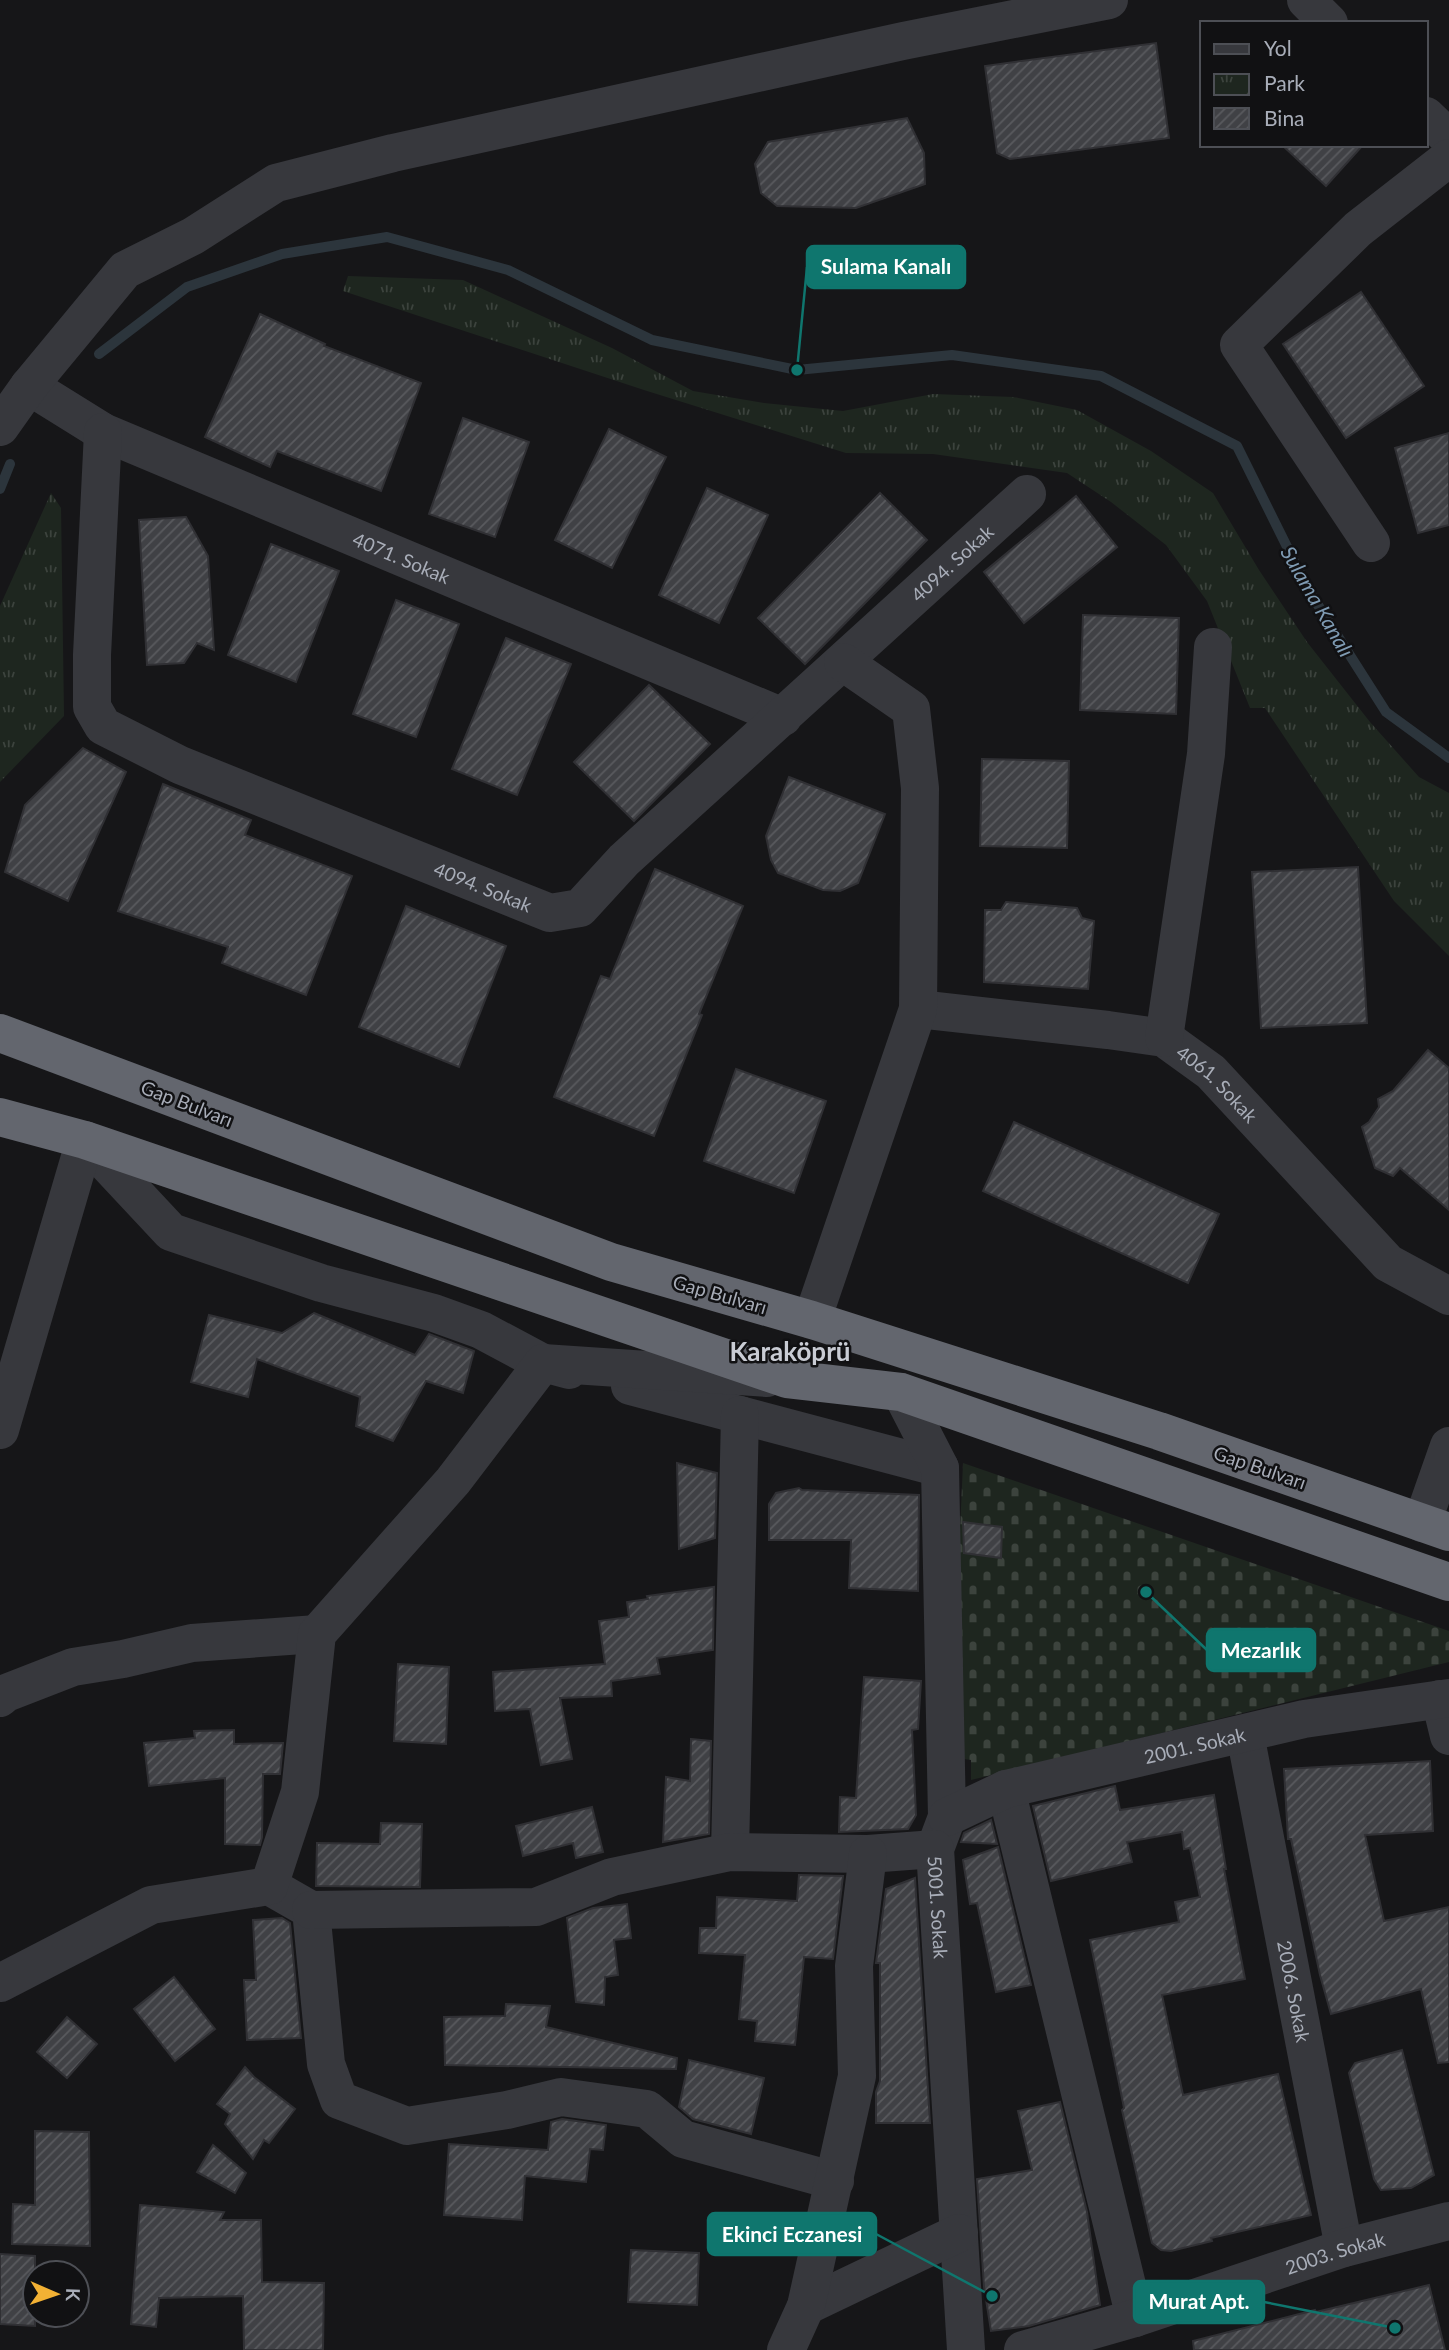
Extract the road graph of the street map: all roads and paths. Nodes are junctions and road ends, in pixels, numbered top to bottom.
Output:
1 (1109, 0) edge
2 (1306, 0) edge
3 (1327, 21) edge
4 (1428, 118) edge
5 (1449, 138) edge
6 (1449, 158) edge
7 (29, 386) junction
8 (0, 427) edge
9 (103, 432) junction
10 (1027, 494) dead end
11 (1371, 543) dead end
12 (1213, 647) dead end
13 (843, 662) junction
14 (783, 717) junction
15 (918, 1009) junction
16 (0, 1033) edge
17 (1164, 1038) junction
18 (0, 1117) edge
19 (85, 1140) junction
20 (1449, 1296) edge
21 (812, 1320) junction
22 (543, 1363) junction
23 (787, 1379) junction
24 (901, 1392) junction
25 (740, 1415) junction
26 (0, 1430) edge
27 (1449, 1446) edge
28 (940, 1468) junction
29 (1436, 1527) edge
30 (1449, 1581) edge
31 (317, 1634) junction
32 (0, 1698) edge
33 (1445, 1698) edge
34 (1245, 1734) junction
35 (1449, 1736) edge
36 (1006, 1789) junction
37 (941, 1833) junction
38 (730, 1852) junction
39 (868, 1854) junction
40 (269, 1886) junction
41 (311, 1910) junction
42 (0, 1983) edge
43 (835, 2181) junction
44 (1449, 2221) edge
45 (959, 2234) junction
46 (1344, 2248) junction
47 (806, 2306) junction
48 (1135, 2318) junction
49 (786, 2350) edge
50 (966, 2350) edge
51 (1023, 2350) edge

1 - 7 street
2 - 3 street
4 - 5 street
6 - 11 street
7 - 8 street
7 - 9 street, 4071. Sokak
9 - 14 street, 4071. Sokak
9 - 14 street, 4094. Sokak
10 - 13 street, 4094. Sokak
12 - 17 street
13 - 14 street, 4094. Sokak
13 - 15 street
15 - 17 street, 4061. Sokak
15 - 21 street
16 - 21 highway, Gap Bulvarı
17 - 20 street, 4061. Sokak
18 - 19 highway
19 - 22 street
19 - 23 highway
19 - 26 street
21 - 29 highway, Gap Bulvarı
22 - 23 street
22 - 25 street
22 - 31 street
23 - 24 highway
24 - 28 street, 5001. Sokak
24 - 30 highway
25 - 28 street
25 - 38 street
27 - 29 street
28 - 37 street, 5001. Sokak
31 - 32 street
31 - 40 street
33 - 34 street, 2001. Sokak
33 - 35 street
34 - 36 street, 2001. Sokak
34 - 46 street, 2006. Sokak
36 - 37 street, 2001. Sokak
36 - 48 street
37 - 39 street
37 - 45 street, 5001. Sokak
38 - 39 street
38 - 41 street
39 - 43 street
40 - 41 street
40 - 42 street
41 - 43 street
43 - 47 street
44 - 46 street, 2003. Sokak
45 - 47 street
45 - 50 street, 5001. Sokak
46 - 48 street, 2003. Sokak
47 - 49 street
48 - 51 street, 2003. Sokak

